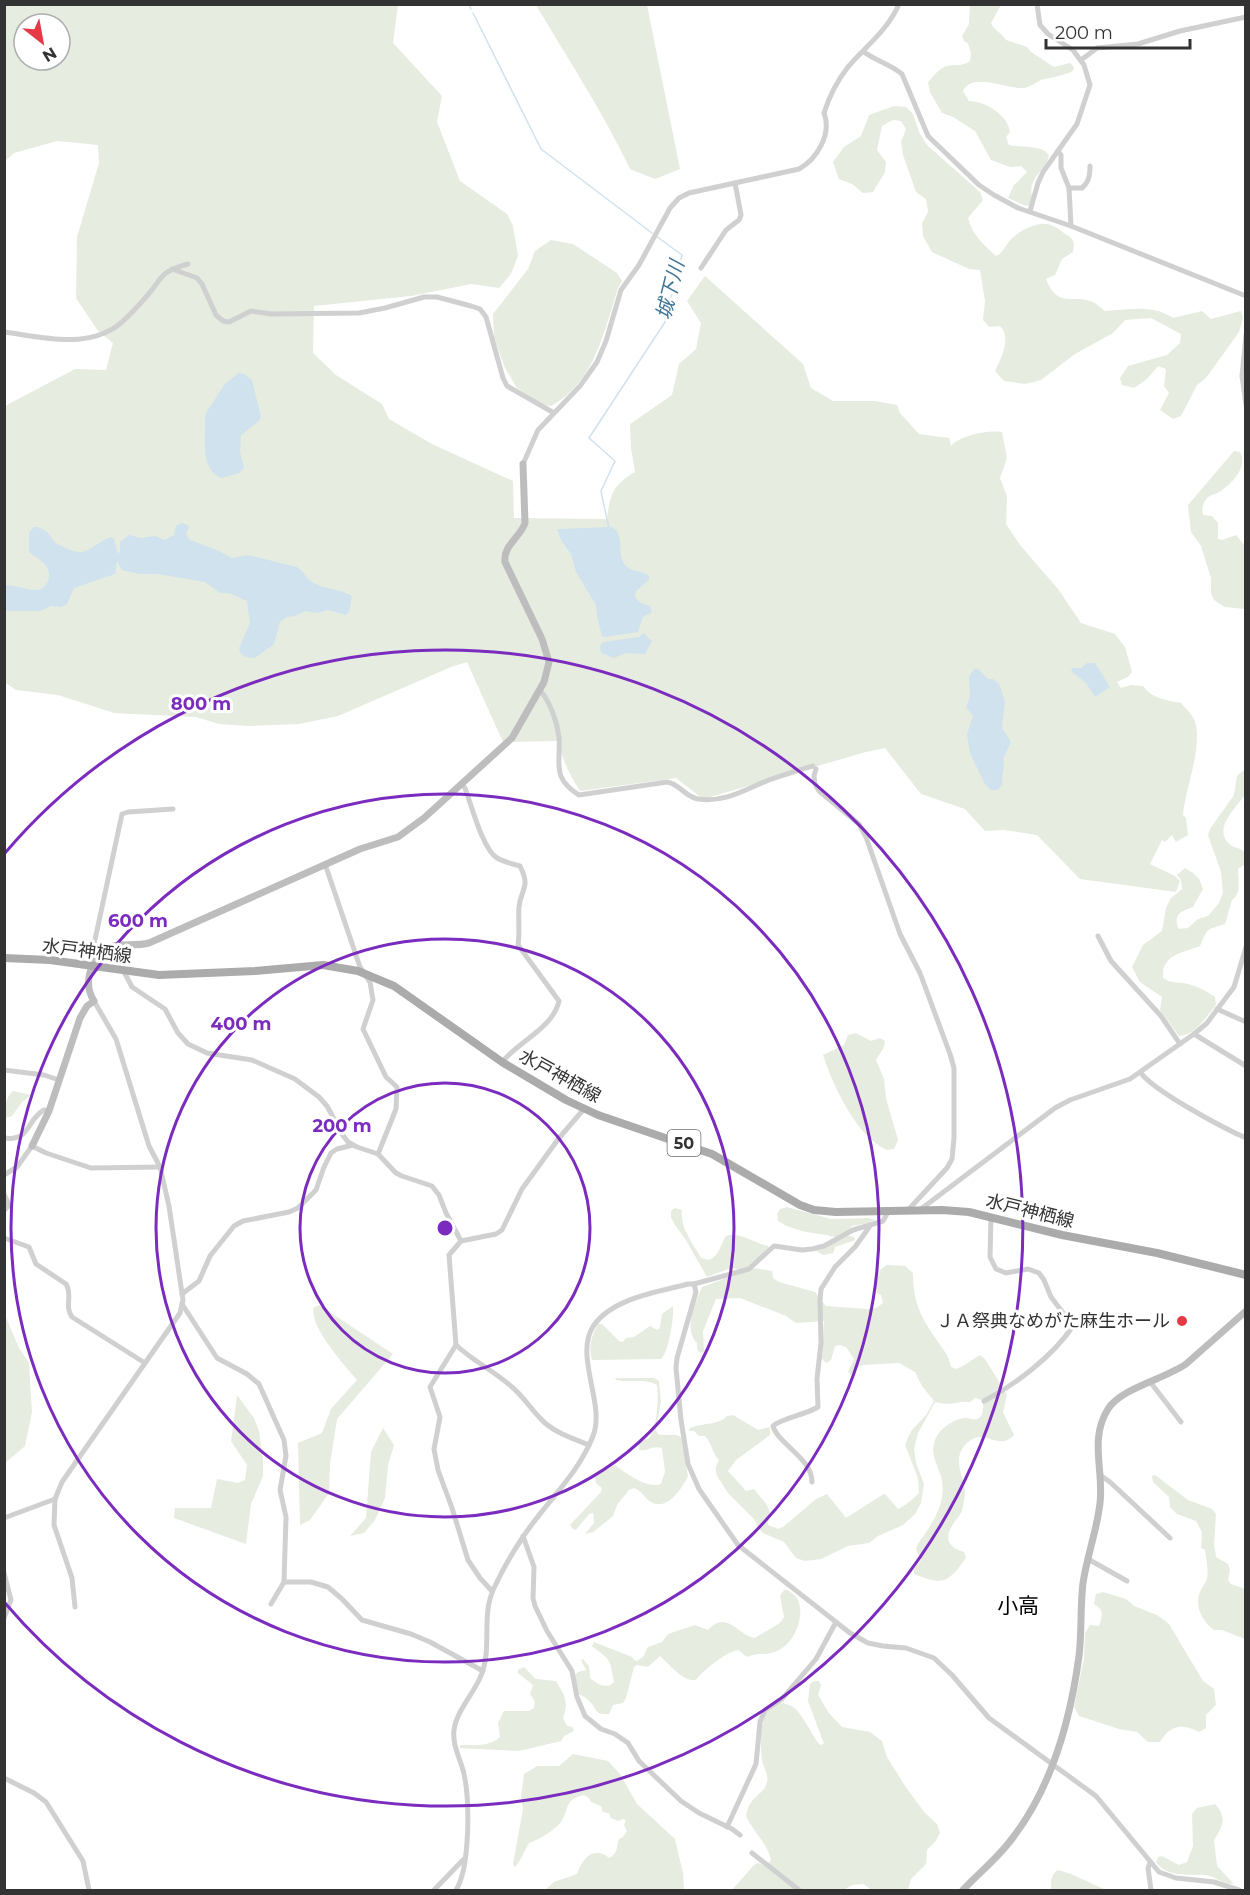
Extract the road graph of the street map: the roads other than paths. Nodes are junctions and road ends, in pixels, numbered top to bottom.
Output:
1 (899, 4) edge
2 (1037, 4) edge
3 (1245, 17) edge
4 (864, 52) junction
5 (1081, 60) junction
6 (1058, 151) junction
7 (1090, 166) dead end
8 (735, 183) junction
9 (1070, 188) junction
10 (1030, 211) junction
11 (1071, 226) junction
12 (188, 264) dead end
13 (701, 268) dead end
14 (172, 269) junction
15 (1245, 296) edge
16 (4, 332) edge
17 (1245, 335) edge
18 (1245, 405) edge
19 (554, 413) junction
20 (524, 464) joint
21 (540, 690) junction
22 (461, 784) junction
23 (173, 809) dead end
24 (325, 864) junction
25 (1098, 936) dead end
26 (1245, 947) edge
27 (98, 955) junction
28 (4, 958) edge
29 (93, 965) junction
30 (123, 970) junction
31 (364, 973) junction
32 (94, 1002) junction
33 (1217, 1009) junction
34 (1245, 1022) edge
35 (1194, 1034) junction
36 (1180, 1044) junction
37 (502, 1062) junction
38 (1245, 1066) edge
39 (4, 1070) edge
40 (1141, 1073) junction
41 (58, 1080) junction
42 (584, 1109) junction
43 (49, 1111) junction
44 (4, 1138) edge
45 (1245, 1138) edge
46 (353, 1145) junction
47 (32, 1146) junction
48 (378, 1154) junction
49 (160, 1167) junction
50 (4, 1175) edge
51 (4, 1194) edge
52 (919, 1210) junction
53 (4, 1211) edge
54 (906, 1211) junction
55 (888, 1212) junction
56 (991, 1217) junction
57 (871, 1225) junction
58 (4, 1238) edge
59 (462, 1241) junction
60 (1245, 1275) edge
61 (694, 1284) junction
62 (182, 1294) junction
63 (183, 1304) junction
64 (1245, 1311) edge
65 (456, 1345) junction
66 (145, 1363) junction
67 (1151, 1383) junction
68 (984, 1401) dead end
69 (1181, 1422) dead end
70 (589, 1445) junction
71 (1100, 1475) junction
72 (812, 1482) dead end
73 (55, 1499) junction
74 (4, 1518) edge
75 (523, 1536) junction
76 (1170, 1538) dead end
77 (1088, 1559) junction
78 (4, 1573) edge
79 (1127, 1581) dead end
80 (284, 1582) junction
81 (492, 1591) junction
82 (271, 1604) dead end
83 (75, 1607) dead end
84 (4, 1618) edge
85 (836, 1622) junction
86 (483, 1671) junction
87 (1054, 1766) junction
88 (4, 1778) edge
89 (727, 1827) junction
90 (740, 1835) dead end
91 (752, 1853) dead end
92 (464, 1858) junction
93 (1150, 1863) junction
94 (89, 1890) edge
95 (434, 1890) edge
96 (456, 1890) edge
97 (799, 1890) edge
98 (963, 1890) edge
99 (1151, 1890) edge
100 (1239, 1890) edge

1 - 4 street
2 - 5 street
3 - 5 street
4 - 8 street
4 - 10 street
5 - 6 street
6 - 9 street
6 - 10 street
7 - 9 street
8 - 13 street
8 - 19 street
9 - 11 street
10 - 11 street
11 - 15 street
12 - 14 street
14 - 16 street
14 - 19 street
17 - 18 street
19 - 20 street
20 - 21 street
21 - 22 street
21 - 54 street
22 - 24 street
22 - 37 street
23 - 27 street
24 - 27 street
24 - 31 street
25 - 36 street
26 - 33 street
27 - 29 street
28 - 29 main road, 水戸神栖線 / 50
29 - 30 main road, 水戸神栖線 / 50
29 - 32 street
30 - 31 main road, 水戸神栖線 / 50
30 - 46 street
31 - 37 main road, 水戸神栖線 / 50
31 - 48 street
32 - 41 street
32 - 49 street
33 - 34 street
33 - 35 street
35 - 36 street
35 - 38 street
36 - 40 street
37 - 42 main road, 水戸神栖線 / 50
39 - 41 street
40 - 45 street
40 - 52 street
41 - 43 street
42 - 55 main road, 水戸神栖線 / 50
42 - 59 street
43 - 44 street
43 - 47 street
46 - 48 street
46 - 62 street
47 - 49 street
47 - 50 street
48 - 59 street
49 - 62 street
51 - 53 street
52 - 54 main road, 水戸神栖線 / 50
52 - 56 main road, 水戸神栖線 / 50
54 - 55 main road, 水戸神栖線 / 50
55 - 57 street
56 - 60 main road, 水戸神栖線 / 50
56 - 68 street
57 - 61 street
57 - 72 street
58 - 66 street
59 - 65 street
61 - 70 street
61 - 85 street
62 - 63 street
63 - 66 street
63 - 80 street
64 - 67 street
65 - 70 street
65 - 81 street
66 - 73 street
67 - 69 street
67 - 71 street
70 - 75 street
71 - 76 street
71 - 77 street
73 - 74 street
73 - 83 street
75 - 81 street
75 - 89 street
77 - 79 street
77 - 87 street
78 - 84 street
80 - 82 street
80 - 86 street
81 - 86 street
85 - 87 street
85 - 89 street
86 - 92 street
87 - 93 street
87 - 98 street
88 - 94 street
89 - 90 street
91 - 97 street
92 - 95 street
92 - 96 street
93 - 99 street
93 - 100 street

